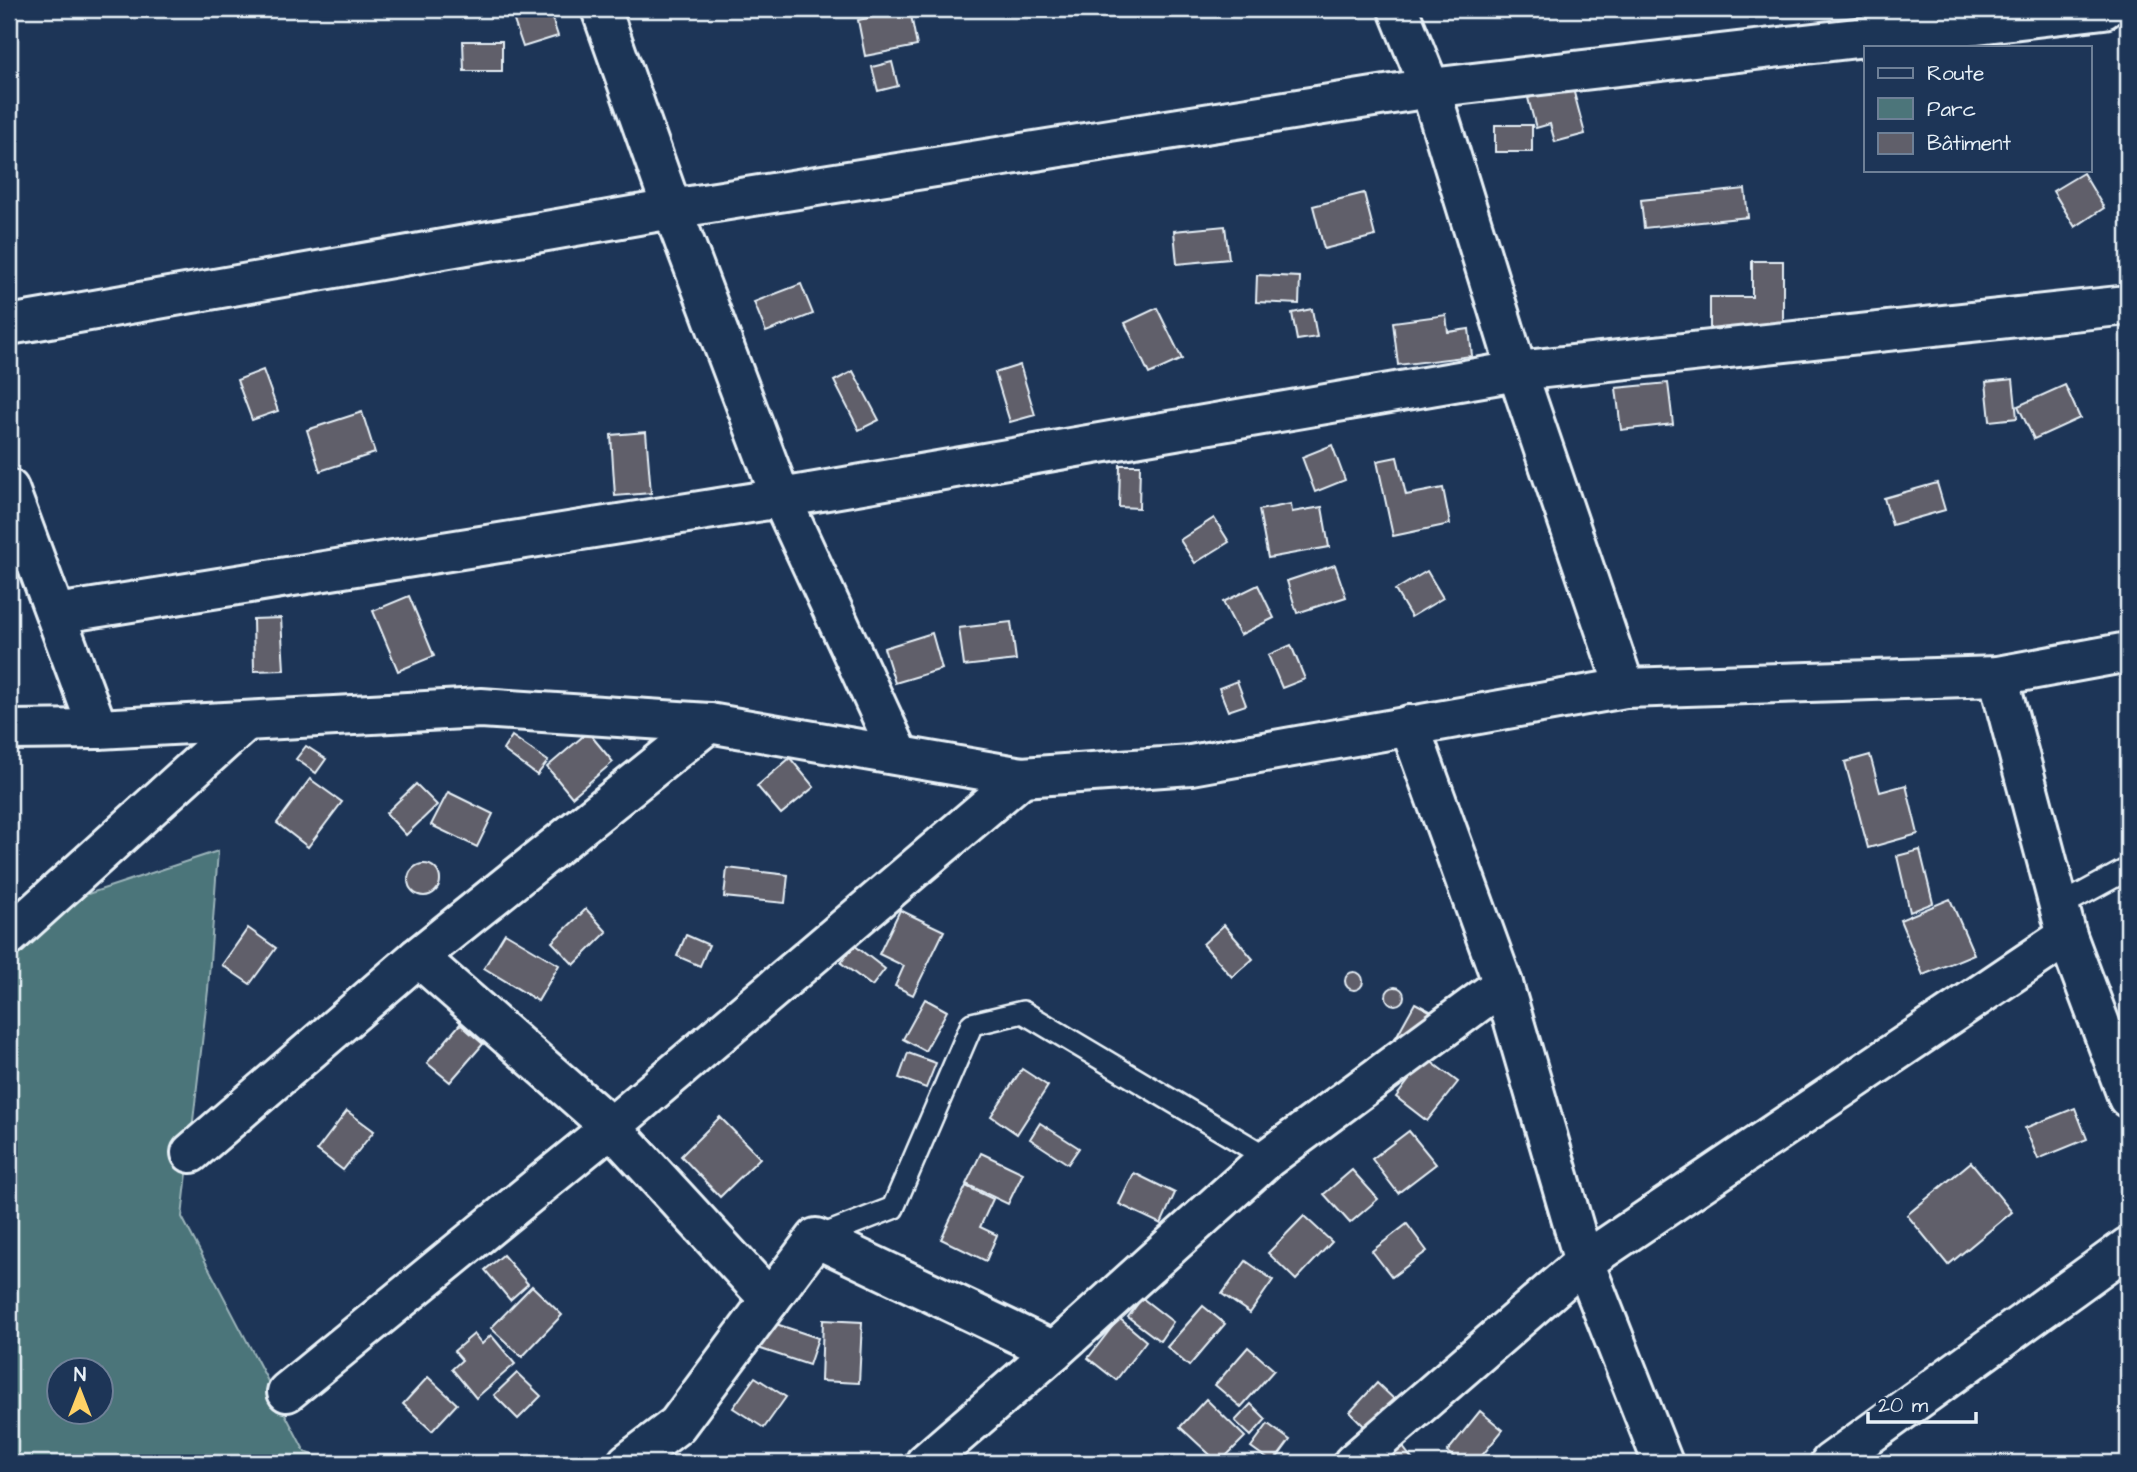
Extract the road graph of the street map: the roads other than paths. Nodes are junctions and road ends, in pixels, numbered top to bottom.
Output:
1 (601, 9) edge
2 (1398, 9) edge
3 (2104, 9) edge
4 (1430, 88) junction
5 (672, 209) junction
6 (2128, 305) edge
7 (9, 325) edge
8 (1517, 371) junction
9 (9, 489) edge
10 (781, 498) junction
11 (56, 614) junction
12 (2128, 652) edge
13 (1998, 676) junction
14 (1625, 688) junction
15 (246, 721) junction
16 (709, 723) junction
17 (1409, 725) junction
18 (98, 729) junction
19 (9, 730) edge
20 (899, 754) junction
21 (1022, 777) junction
22 (2128, 869) edge
23 (2064, 921) junction
24 (9, 936) edge
25 (418, 957) junction
26 (1503, 984) junction
27 (2128, 1098) edge
28 (611, 1127) junction
29 (191, 1153) dead end
30 (1268, 1158) junction
31 (816, 1238) junction
32 (2128, 1247) edge
33 (1584, 1262) junction
34 (770, 1300) junction
35 (1054, 1351) junction
36 (286, 1392) dead end
37 (627, 1463) edge
38 (925, 1463) edge
39 (1353, 1463) edge
40 (1663, 1463) edge
41 (1830, 1463) edge

1 - 5 street
2 - 4 street
3 - 4 street
4 - 5 street
4 - 8 street
5 - 7 street
5 - 10 street
6 - 8 street
8 - 10 street
8 - 14 street
9 - 11 street
10 - 11 street
10 - 20 street
11 - 18 street
12 - 13 street
13 - 14 street
13 - 23 street
14 - 17 street
15 - 16 street
15 - 18 street
15 - 24 street
16 - 20 street
16 - 25 street
17 - 21 street
17 - 26 street
18 - 19 street
20 - 21 street
21 - 28 street
22 - 23 lane
23 - 27 street
23 - 33 street
25 - 28 street
25 - 29 street
26 - 30 street
26 - 33 street
28 - 34 street
28 - 36 street
30 - 31 lane
30 - 35 street
31 - 34 street
31 - 35 street
32 - 41 street
33 - 39 street
33 - 40 street
34 - 37 street
35 - 38 street

